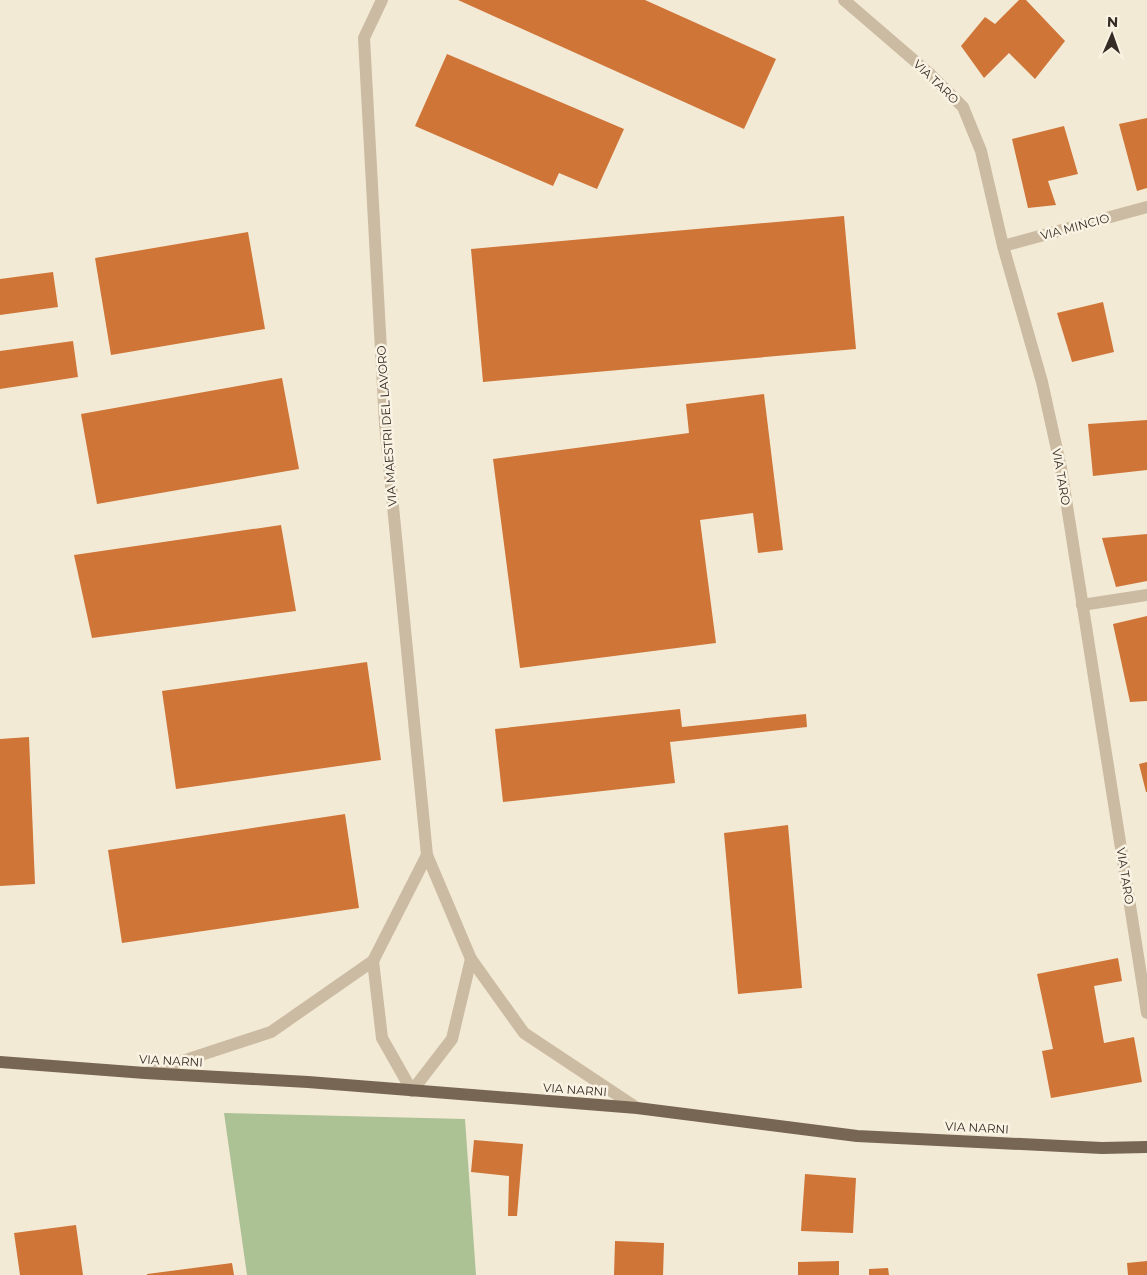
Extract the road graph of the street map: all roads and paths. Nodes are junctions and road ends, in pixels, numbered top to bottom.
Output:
1 (382, 0) edge
2 (844, 0) edge
3 (1147, 208) edge
4 (1003, 246) junction
5 (1147, 595) edge
6 (1082, 605) junction
7 (427, 855) junction
8 (471, 959) junction
9 (373, 961) junction
10 (1147, 1013) edge
11 (0, 1062) edge
12 (145, 1073) junction
13 (412, 1091) junction
14 (637, 1108) junction
15 (1147, 1147) edge

1 - 7 street, VIA MAESTRI DEL LAVORO
2 - 4 street, VIA TARO
3 - 4 street, VIA MINCIO
4 - 6 street, VIA TARO
5 - 6 street
6 - 10 street, VIA TARO
7 - 8 street, VIA MAESTRI DEL LAVORO
7 - 9 street
8 - 13 street
8 - 14 street, VIA MAESTRI DEL LAVORO
9 - 12 street
9 - 13 street
11 - 12 main road, VIA NARNI
12 - 13 main road, VIA NARNI
13 - 14 main road, VIA NARNI
14 - 15 main road, VIA NARNI

